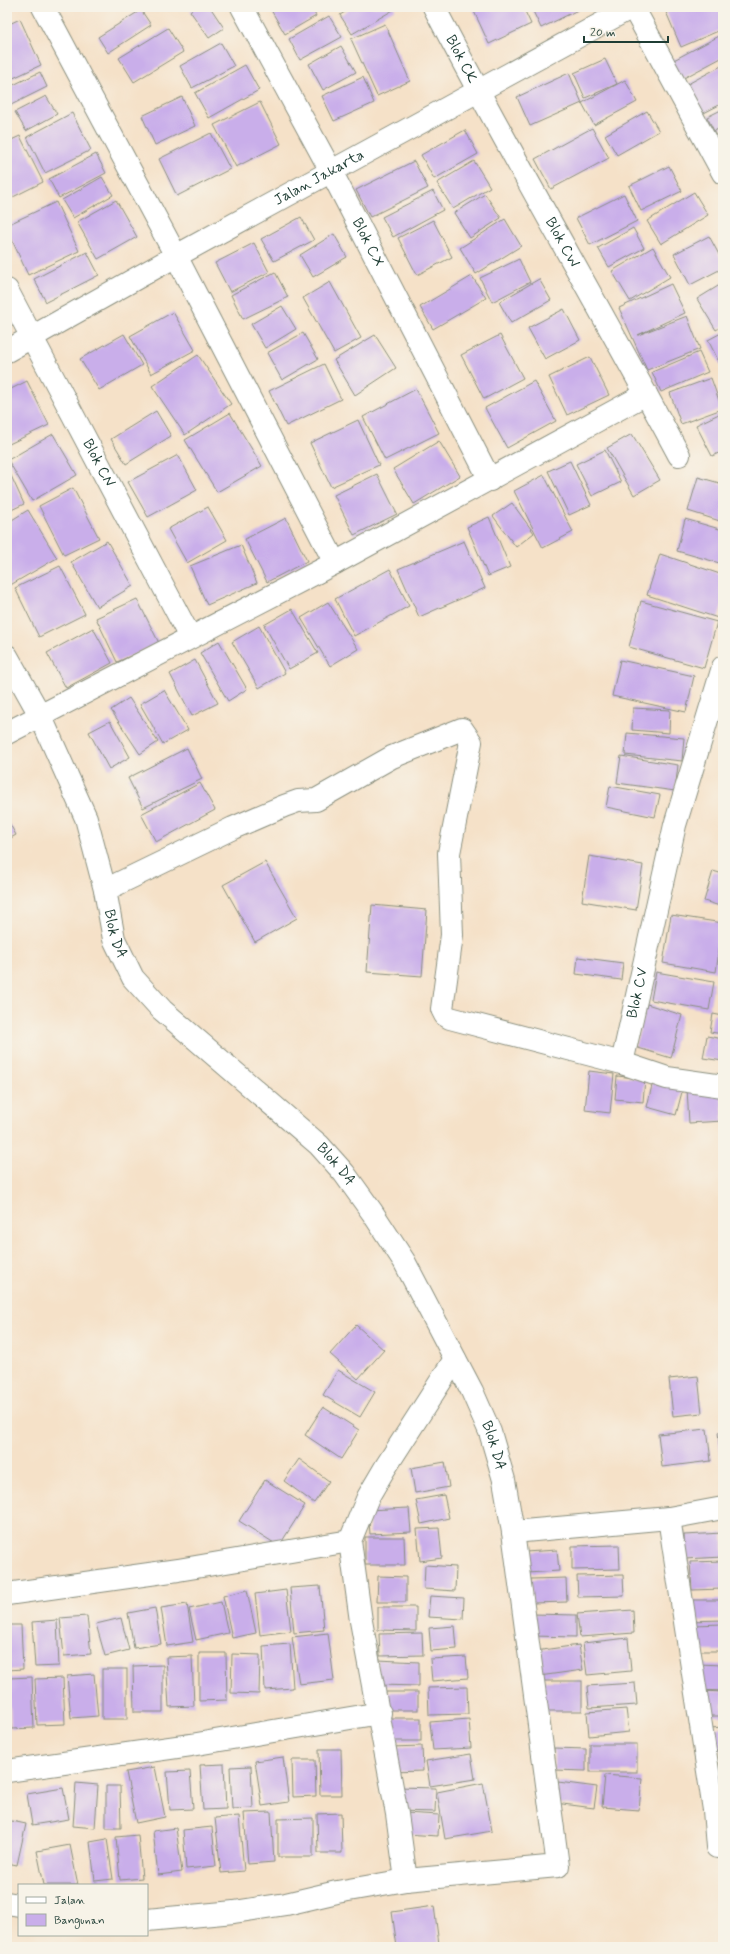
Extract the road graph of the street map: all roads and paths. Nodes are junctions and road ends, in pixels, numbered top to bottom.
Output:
1 (44, 7) edge
2 (242, 7) edge
3 (434, 7) edge
4 (633, 7) edge
5 (477, 91) junction
6 (331, 171) junction
7 (723, 173) edge
8 (176, 256) junction
9 (7, 290) edge
10 (32, 338) junction
11 (7, 351) edge
12 (646, 394) junction
13 (679, 455) dead end
14 (490, 480) junction
15 (336, 563) junction
16 (190, 638) junction
17 (7, 656) edge
18 (723, 667) edge
19 (40, 715) junction
20 (7, 733) edge
21 (105, 890) junction
22 (622, 1063) junction
23 (723, 1086) edge
24 (455, 1359) junction
25 (723, 1508) edge
26 (669, 1518) junction
27 (514, 1532) junction
28 (350, 1541) junction
29 (7, 1594) edge
30 (380, 1713) junction
31 (7, 1771) edge
32 (723, 1846) edge
33 (406, 1880) junction
34 (7, 1903) edge
35 (18, 1905) edge
36 (148, 1920) edge

1 - 8 street
2 - 6 street, Blok CX
3 - 5 street, Blok CK
4 - 5 street, Jalan Jakarta
4 - 7 street
5 - 6 street, Jalan Jakarta
5 - 12 street, Blok CW
6 - 8 street, Jalan Jakarta
6 - 14 street, Blok CX
8 - 10 street, Jalan Jakarta
8 - 15 street
9 - 10 street, Blok CN
10 - 11 street, Jalan Jakarta
10 - 16 street, Blok CN
12 - 13 street, Blok CW
12 - 14 street
14 - 15 street
15 - 16 street
16 - 19 street
17 - 19 street, Blok DA
18 - 22 street, Blok CV
19 - 20 street
19 - 21 street, Blok DA
21 - 22 street
21 - 24 street, Blok DA
22 - 23 street
24 - 27 street, Blok DA
24 - 28 street
25 - 26 street
26 - 27 street
26 - 32 street
27 - 33 street, Blok DA
28 - 29 street
28 - 30 street
30 - 31 street
30 - 33 street
33 - 36 street
34 - 35 street

